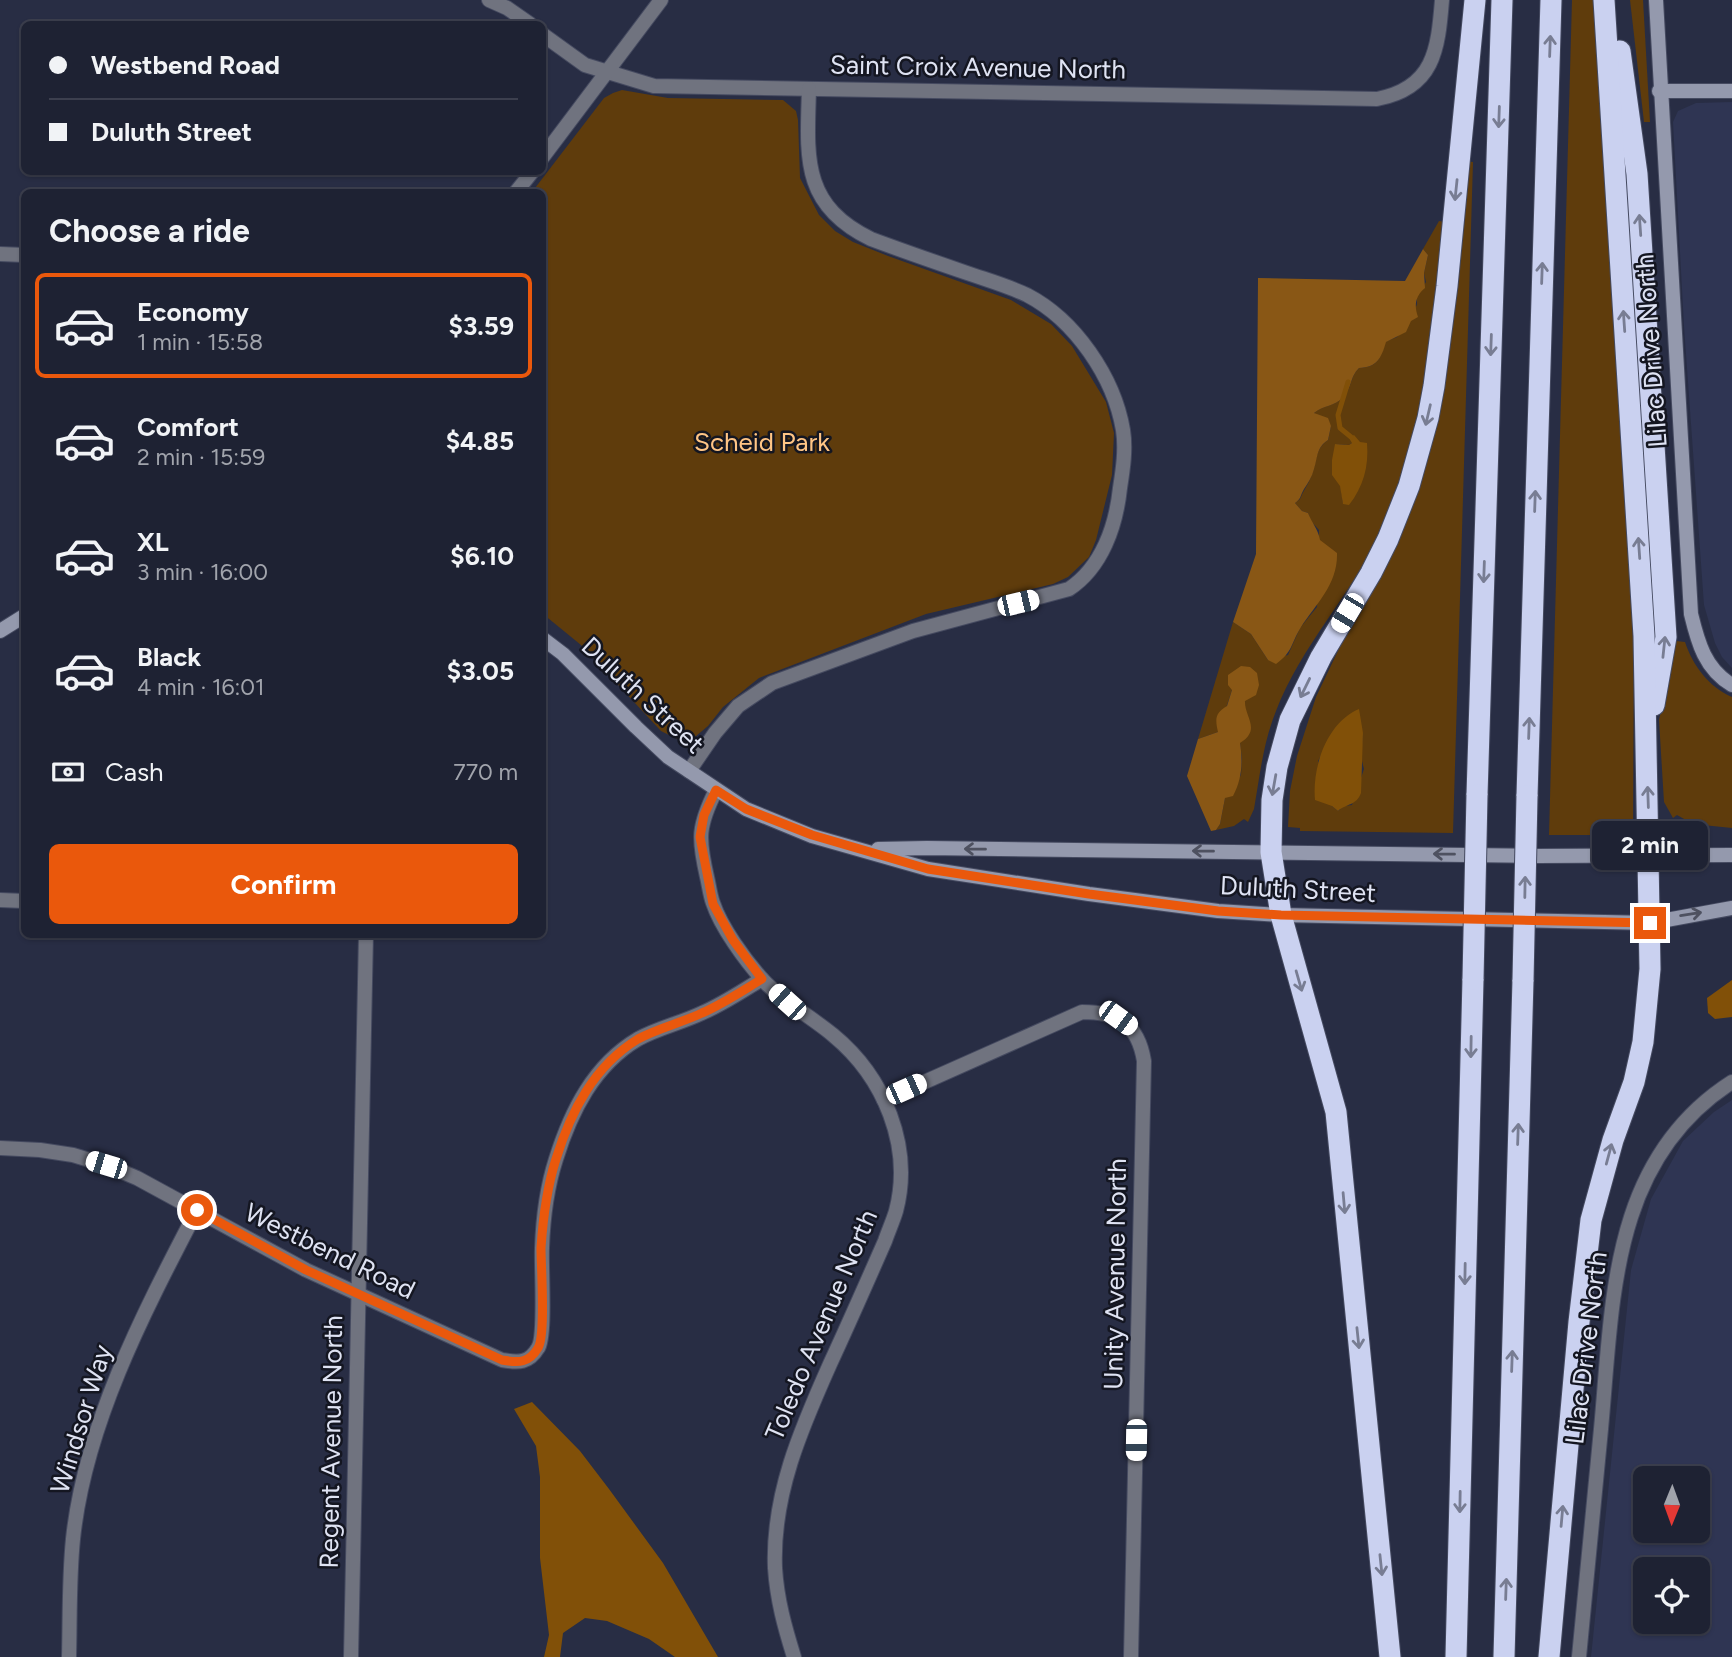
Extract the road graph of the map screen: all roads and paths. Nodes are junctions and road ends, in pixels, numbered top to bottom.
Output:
1 (489, 0) edge
2 (661, 0) edge
3 (1442, 0) edge
4 (1475, 0) edge
5 (1502, 0) edge
6 (1551, 0) edge
7 (1604, 0) edge
8 (1613, 0) edge
9 (1656, 0) edge
10 (526, 21) edge
11 (546, 37) edge
12 (608, 73) junction
13 (809, 89) junction
14 (1659, 91) junction
15 (1732, 91) edge
16 (546, 153) edge
17 (530, 175) edge
18 (518, 189) edge
19 (0, 254) edge
20 (21, 255) edge
21 (21, 618) edge
22 (0, 631) edge
23 (546, 641) edge
24 (1732, 685) edge
25 (1646, 738) junction
26 (689, 771) junction
27 (716, 790) junction
28 (866, 850) junction
29 (1271, 852) junction
30 (1648, 855) junction
31 (1732, 855) edge
32 (0, 900) edge
33 (21, 901) edge
34 (1732, 908) edge
35 (1281, 915) junction
36 (1650, 923) junction
37 (366, 938) edge
38 (762, 979) junction
39 (1732, 1082) edge
40 (884, 1100) junction
41 (0, 1148) edge
42 (197, 1210) junction
43 (359, 1294) junction
44 (69, 1657) edge
45 (351, 1657) edge
46 (794, 1657) edge
47 (1131, 1657) edge
48 (1390, 1657) edge
49 (1456, 1657) edge
50 (1504, 1657) edge
51 (1549, 1657) edge
52 (1579, 1657) edge

1 - 10 street
2 - 12 street
3 - 13 street, Saint Croix Avenue North
4 -> 29 highway
5 -> 49 highway, bridge
50 -> 6 highway, bridge
25 -> 7 highway
25 -> 8 highway
9 - 14 street, Lilac Drive North
11 - 12 street, Saint Croix Avenue North
12 - 13 street, Saint Croix Avenue North
12 - 16 street
13 - 26 street
14 - 15 street
14 - 24 street, Lilac Drive North
17 - 18 street
19 - 20 street
21 - 22 street
23 - 26 street, Duluth Street
30 -> 25 highway
26 - 27 street, Duluth Street
27 - 28 street, Duluth Street
27 - 38 street, Toledo Avenue North
29 -> 28 street, Duluth Street
28 - 35 street, Duluth Street
30 -> 29 street, Duluth Street
29 - 35 highway
30 - 31 street, Duluth Street
30 - 36 highway
32 - 33 street
36 -> 34 street, Duluth Street
35 - 36 street, Duluth Street
35 -> 48 highway
51 -> 36 highway
37 - 43 street, Regent Avenue North
38 - 40 street, Toledo Avenue North
38 - 43 street, Westbend Road
39 - 52 street, Lilac Drive North
40 - 46 street, Toledo Avenue North
40 - 47 street, Unity Avenue North
41 - 42 street, Westbend Road
42 - 43 street, Westbend Road
42 - 44 street, Windsor Way
43 - 45 street, Regent Avenue North

